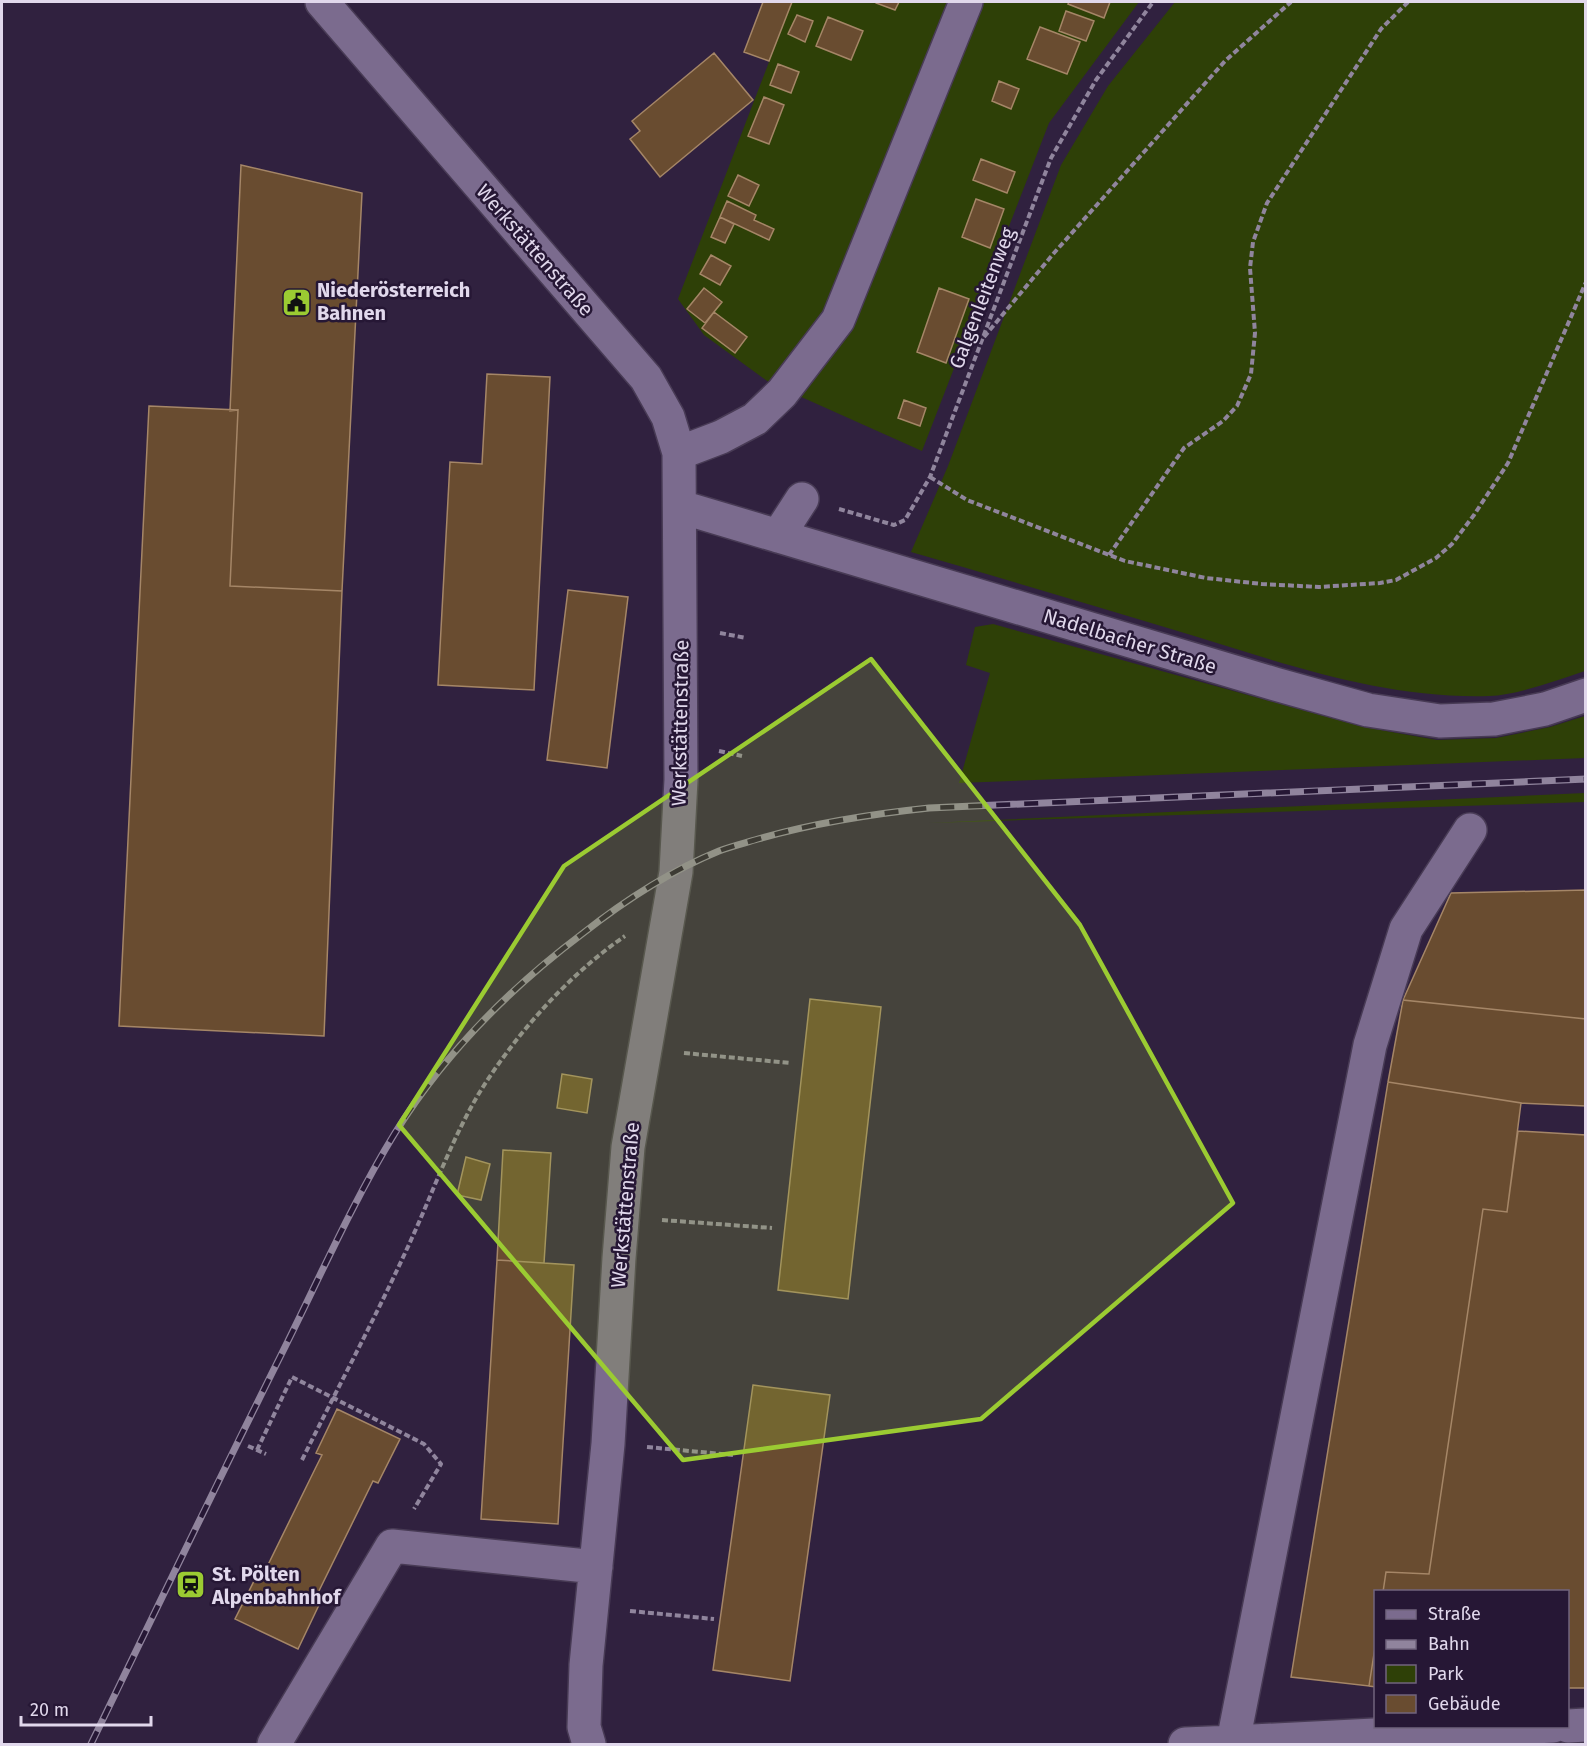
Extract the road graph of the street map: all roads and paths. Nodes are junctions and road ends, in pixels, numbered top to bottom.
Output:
1 (322, 2) edge
2 (966, 2) edge
3 (1153, 2) edge
4 (1291, 2) edge
5 (1408, 2) edge
6 (1586, 282) edge
7 (981, 342) junction
8 (679, 453) junction
9 (930, 477) junction
10 (802, 499) joint
11 (681, 507) junction
12 (778, 536) junction
13 (1108, 555) junction
14 (1586, 695) edge
15 (1470, 830) dead end
16 (668, 920) junction
17 (645, 1049) junction
18 (790, 1063) dead end
19 (622, 1216) junction
20 (772, 1228) dead end
21 (332, 1398) junction
22 (608, 1444) junction
23 (248, 1446) dead end
24 (257, 1450) junction
25 (266, 1454) dead end
26 (733, 1455) dead end
27 (302, 1460) dead end
28 (392, 1546) junction
29 (596, 1567) junction
30 (593, 1608) junction
31 (714, 1619) dead end
32 (1586, 1725) edge
33 (1569, 1726) edge
34 (1517, 1728) edge
35 (1244, 1743) edge
36 (274, 1744) edge
37 (589, 1744) edge
38 (1185, 1744) edge

1 - 8 street, Werkstättenstraße
2 - 8 street
3 - 7 path, Galgenleitenweg
4 - 7 path
5 - 13 path
6 - 13 path
7 - 9 path, Galgenleitenweg
8 - 11 street, Werkstättenstraße
9 - 10 path, Galgenleitenweg
9 - 13 path
10 - 12 street
11 - 12 street, Nadelbacher Straße
11 - 16 street, Werkstättenstraße
12 - 14 street, Nadelbacher Straße
15 - 35 street
16 - 17 street, Werkstättenstraße
16 - 21 path
17 - 18 path
17 - 19 street, Werkstättenstraße
19 - 20 path
19 - 22 street, Werkstättenstraße
21 - 24 path
21 - 27 path
21 - 28 path
22 - 26 path
22 - 29 street, Werkstättenstraße
23 - 24 path
24 - 25 path
28 - 29 street
28 - 36 street
29 - 30 street, Werkstättenstraße
30 - 31 path
30 - 37 street, Werkstättenstraße
32 - 33 street
34 - 35 street
35 - 38 street

